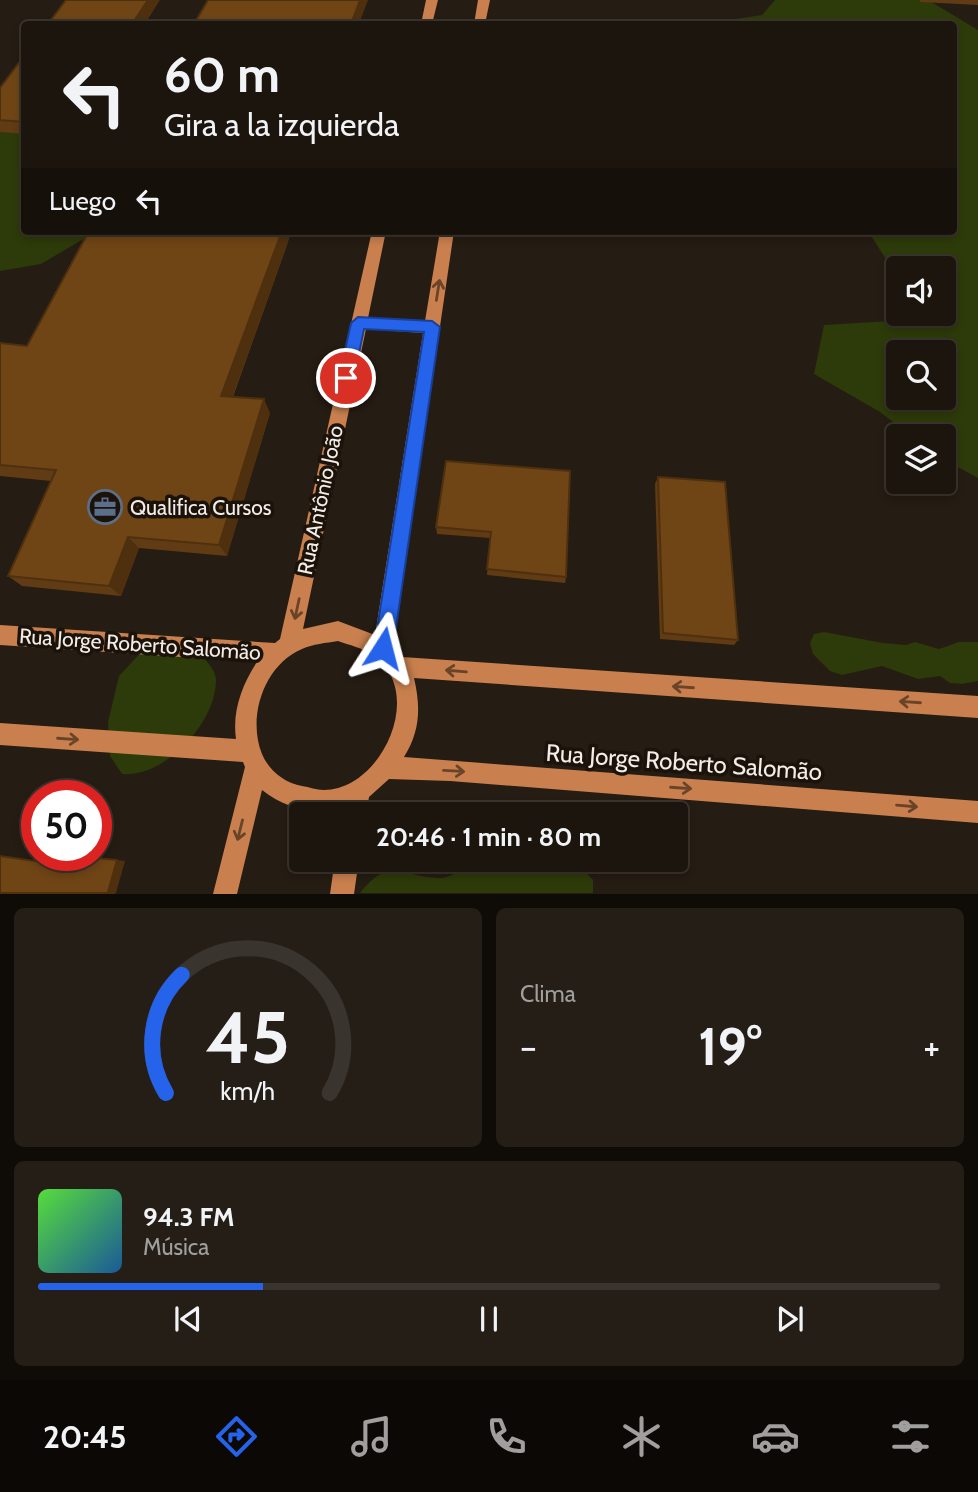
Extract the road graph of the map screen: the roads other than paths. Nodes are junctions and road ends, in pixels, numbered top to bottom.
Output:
1 (432, 0) edge
2 (484, 0) edge
3 (427, 21) edge
4 (480, 21) edge
5 (378, 235) edge
6 (446, 235) edge
7 (358, 323) junction
8 (432, 327) junction
9 (0, 635) edge
10 (383, 648) junction
11 (284, 649) junction
12 (400, 667) junction
13 (978, 707) edge
14 (0, 734) edge
15 (253, 759) junction
16 (386, 768) junction
17 (358, 791) junction
18 (357, 802) edge
19 (978, 812) edge
20 (345, 872) edge
21 (225, 894) edge
22 (342, 894) edge

1 - 3 main road
2 - 4 main road
5 - 7 main road, Rua Antônio João
8 -> 6 main road
7 - 8 main road
7 -> 11 main road, Rua Antônio João
8 - 10 main road
9 - 11 main road, Rua Jorge Roberto Salomão
10 - 11 main road
10 - 12 main road
11 - 15 main road
13 -> 12 main road
12 - 16 main road
14 -> 15 main road
15 - 17 main road
15 -> 21 main road
16 - 17 main road
16 -> 19 main road, Rua Jorge Roberto Salomão
17 - 18 main road
20 - 22 main road

